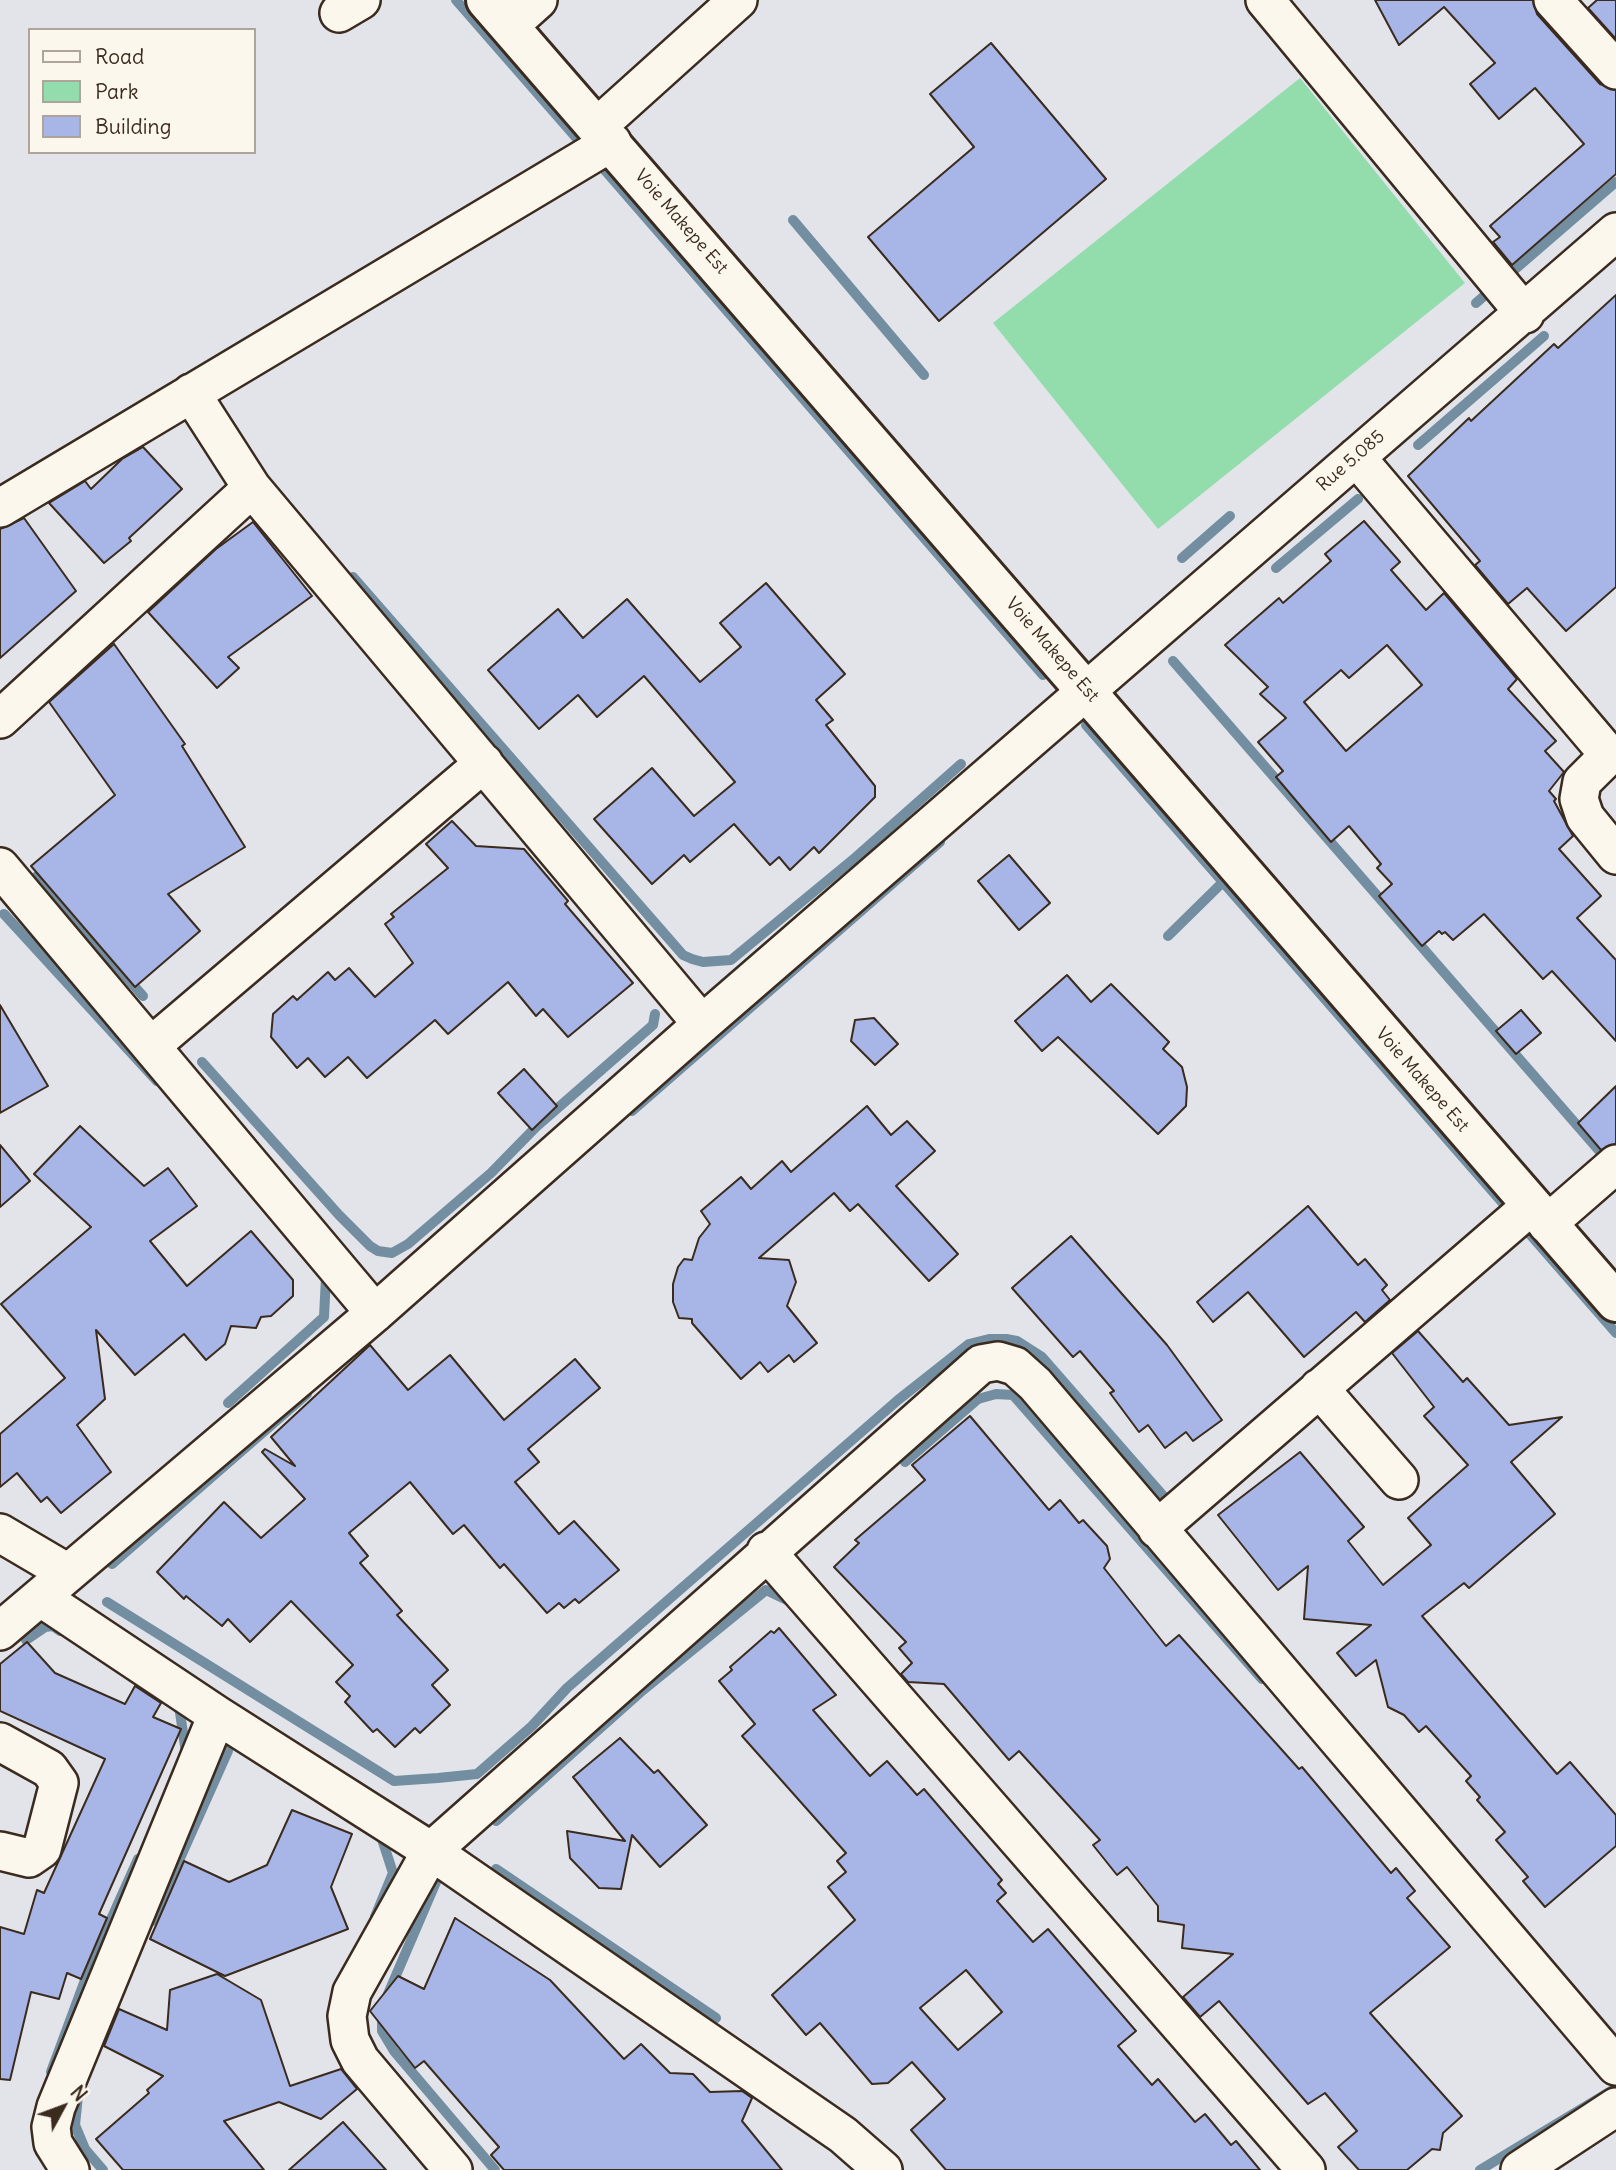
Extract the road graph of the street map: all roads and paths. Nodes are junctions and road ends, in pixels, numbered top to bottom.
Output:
1 (538, 0) edge
2 (738, 0) edge
3 (1265, 0) edge
4 (1553, 0) edge
5 (498, 13) edge
6 (1616, 70) edge
7 (605, 134) junction
8 (1616, 232) edge
9 (1525, 314) junction
10 (191, 393) junction
11 (1356, 457) junction
12 (252, 488) junction
13 (0, 508) edge
14 (1086, 690) junction
15 (0, 719) edge
16 (1613, 752) edge
17 (484, 763) junction
18 (1616, 855) edge
19 (0, 867) edge
20 (702, 1024) junction
21 (151, 1046) junction
22 (1616, 1164) edge
23 (1539, 1215) junction
24 (1616, 1302) edge
25 (375, 1314) junction
26 (1319, 1388) junction
27 (1399, 1480) dead end
28 (1157, 1529) junction
29 (0, 1533) edge
30 (766, 1551) junction
31 (68, 1573) junction
32 (40, 1597) junction
33 (0, 1631) edge
34 (217, 1715) junction
35 (0, 1742) edge
36 (431, 1850) junction
37 (0, 1851) edge
38 (1616, 2066) edge
39 (1616, 2107) edge
40 (70, 2170) edge
41 (453, 2170) edge
42 (883, 2170) edge
43 (1306, 2170) edge
44 (1520, 2170) edge

1 - 5 street
2 - 7 street
3 - 9 street
4 - 6 street
5 - 7 main road, Voie Makepe Est
7 - 10 street
7 - 14 main road, Voie Makepe Est
8 - 9 street, Rue 5.085
9 - 11 street, Rue 5.085
10 - 12 street
10 - 13 street
11 - 14 street, Rue 5.085
11 - 16 street
12 - 15 street
12 - 17 street
14 - 20 street, Rue 5.085
14 - 23 main road, Voie Makepe Est
16 - 18 street
17 - 20 street
17 - 21 street
19 - 21 street
20 - 25 street, Rue 5.085
21 - 25 street
22 - 23 street
23 - 24 main road, Voie Makepe Est
23 - 26 street
25 - 31 street, Rue 5.085
26 - 27 street
26 - 28 street
28 - 30 street
28 - 38 street
29 - 31 street
30 - 36 street
30 - 43 street
31 - 32 street, Rue 5.085
32 - 33 street, Rue 5.085
32 - 34 street
34 - 36 street
34 - 40 street
35 - 37 street
36 - 41 street
36 - 42 street
39 - 44 street

